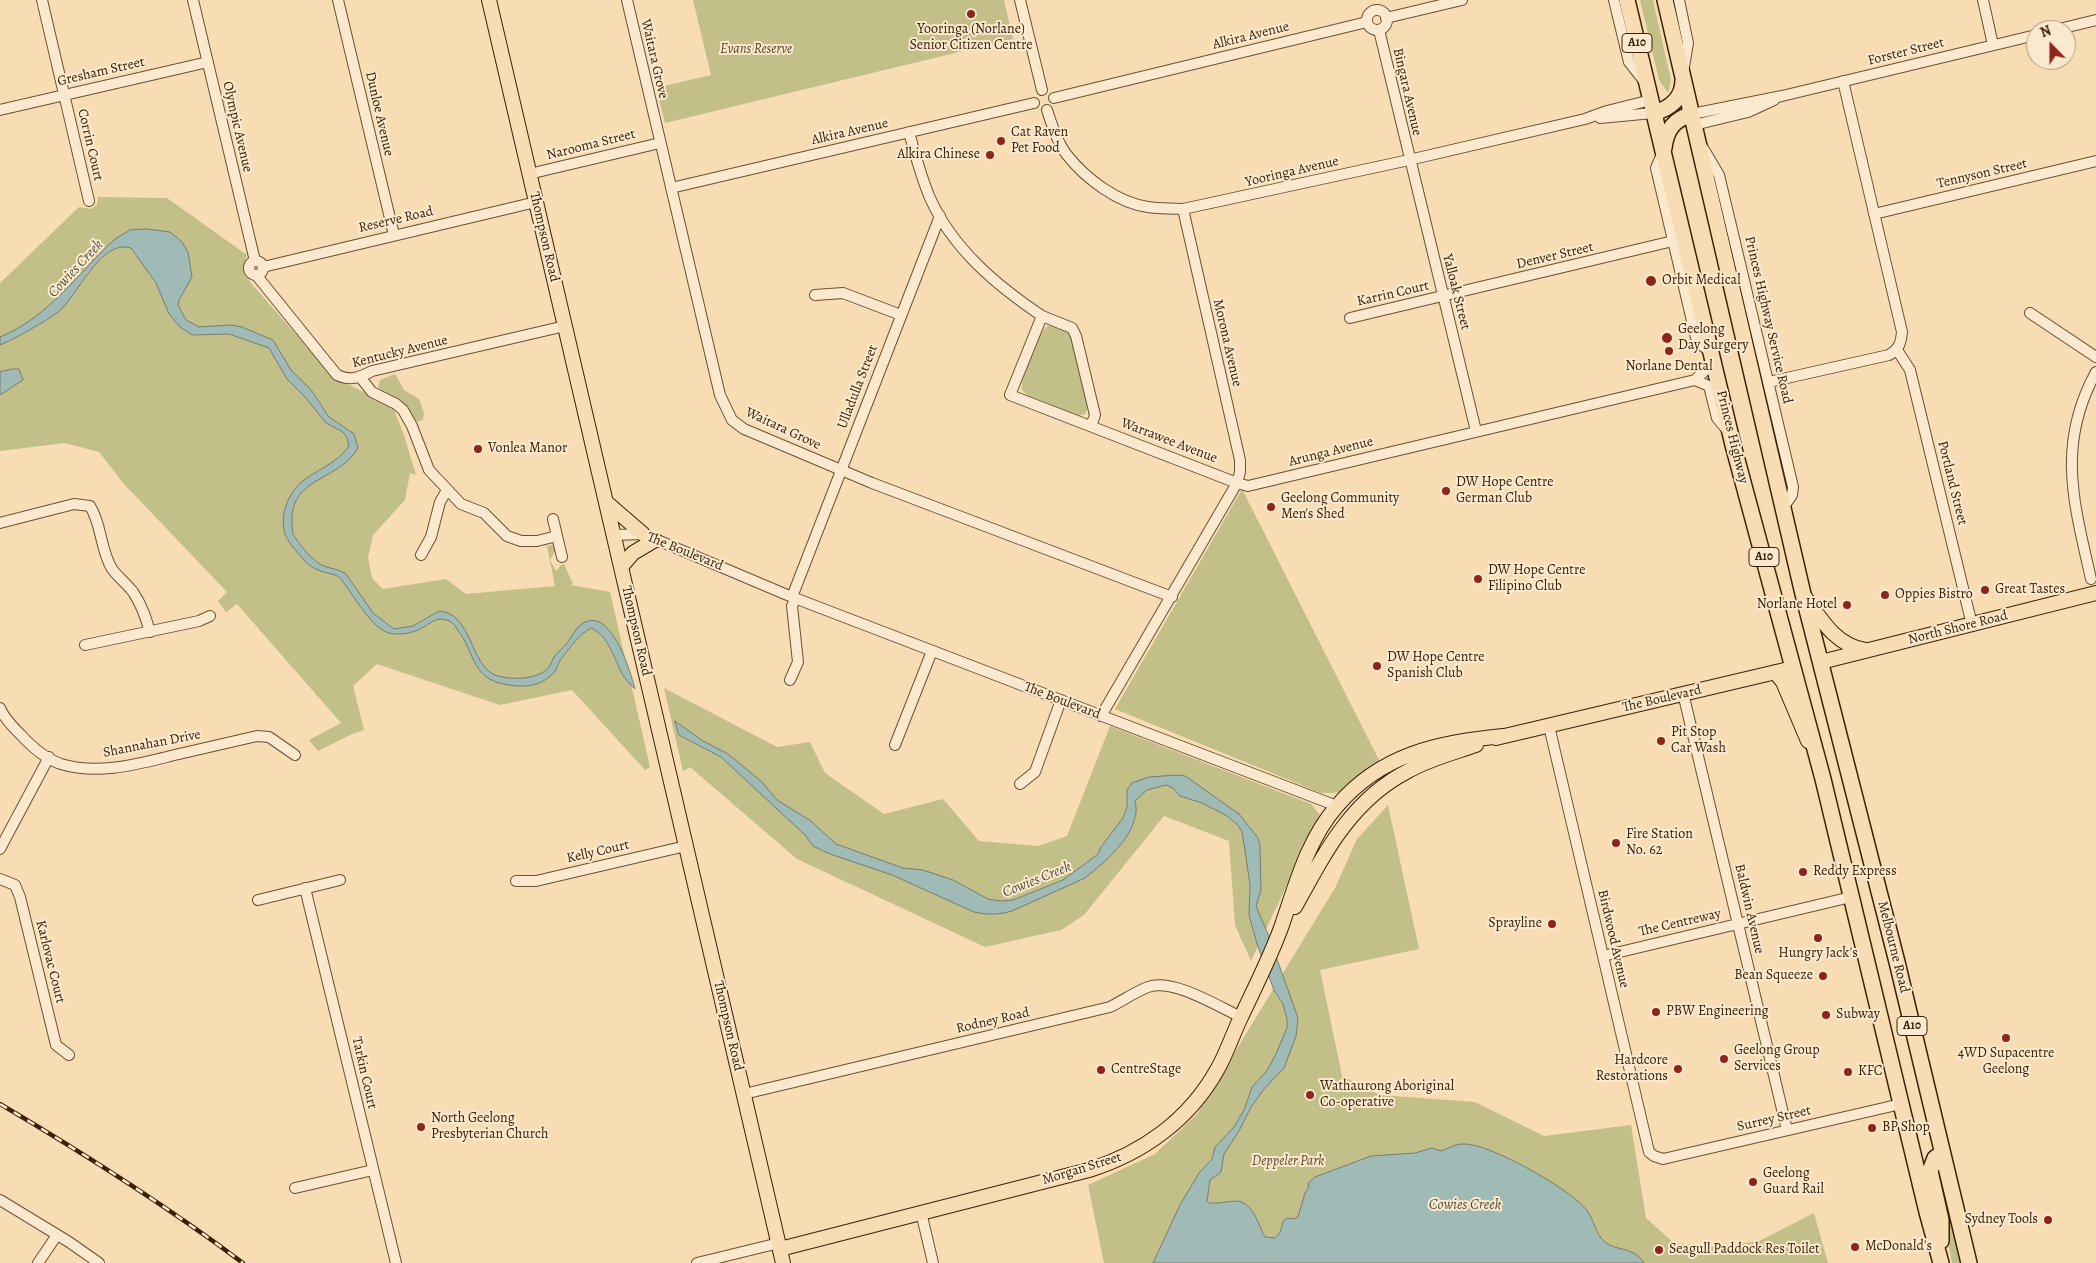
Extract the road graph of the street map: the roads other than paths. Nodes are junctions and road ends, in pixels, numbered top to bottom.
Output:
1 (42, 0) edge
2 (193, 0) edge
3 (338, 0) edge
4 (489, 0) edge
5 (627, 0) edge
6 (1020, 0) edge
7 (1372, 0) edge
8 (1462, 0) edge
9 (1614, 0) edge
10 (1627, 0) edge
11 (1665, 0) edge
12 (1679, 0) edge
13 (1982, 0) edge
14 (1374, 11) junction
15 (1386, 18) junction
16 (2096, 20) edge
17 (1367, 22) junction
18 (2076, 25) edge
19 (1378, 30) junction
20 (2026, 37) edge
21 (1994, 45) junction
22 (208, 62) junction
23 (1683, 77) junction
24 (1843, 82) junction
25 (1042, 90) junction
26 (64, 95) junction
27 (1054, 98) junction
28 (1655, 102) junction
29 (1034, 103) junction
30 (0, 110) edge
31 (1047, 110) junction
32 (1693, 119) junction
33 (1676, 121) junction
34 (909, 132) junction
35 (1698, 140) junction
36 (660, 143) junction
37 (1663, 152) junction
38 (1409, 160) junction
39 (2096, 161) edge
40 (529, 174) junction
41 (671, 188) junction
42 (89, 201) dead end
43 (536, 202) junction
44 (1183, 209) junction
45 (1874, 214) junction
46 (940, 216) junction
47 (394, 235) junction
48 (1673, 241) junction
49 (258, 268) junction
50 (815, 295) dead end
51 (1443, 296) junction
52 (2030, 313) dead end
53 (901, 315) junction
54 (1042, 316) junction
55 (1350, 318) dead end
56 (565, 326) junction
57 (1897, 350) junction
58 (2096, 356) edge
59 (1712, 358) junction
60 (2096, 372) edge
61 (360, 378) junction
62 (1695, 380) junction
63 (1769, 382) junction
64 (1091, 426) junction
65 (1476, 431) junction
66 (1731, 435) junction
67 (841, 470) junction
68 (1237, 483) junction
69 (448, 490) junction
70 (606, 502) junction
71 (1783, 508) junction
72 (552, 518) dead end
73 (0, 522) edge
74 (614, 535) junction
75 (557, 536) junction
76 (649, 537) junction
77 (421, 555) dead end
78 (562, 557) dead end
79 (621, 567) junction
80 (2091, 579) dead end
81 (2096, 593) edge
82 (1804, 595) junction
83 (794, 597) junction
84 (1172, 598) junction
85 (210, 616) dead end
86 (1972, 625) junction
87 (150, 632) junction
88 (85, 645) dead end
89 (932, 650) junction
90 (1866, 650) junction
91 (1820, 662) junction
92 (1794, 668) junction
93 (1775, 672) junction
94 (790, 680) dead end
95 (1684, 694) junction
96 (1061, 700) junction
97 (0, 708) edge
98 (1101, 716) junction
99 (1549, 726) junction
100 (1503, 736) junction
101 (895, 744) dead end
102 (295, 756) dead end
103 (49, 758) junction
104 (1819, 764) junction
105 (1020, 784) dead end
106 (1336, 806) junction
107 (1351, 815) junction
108 (686, 846) junction
109 (0, 849) edge
110 (0, 878) edge
111 (340, 880) dead end
112 (516, 881) dead end
113 (305, 888) junction
114 (1851, 897) junction
115 (258, 900) dead end
116 (1738, 924) junction
117 (1275, 943) junction
118 (1603, 956) junction
119 (1241, 1017) junction
120 (69, 1055) dead end
121 (744, 1094) junction
122 (1901, 1104) junction
123 (1787, 1130) junction
124 (1942, 1153) junction
125 (1654, 1156) joint
126 (373, 1170) junction
127 (295, 1188) dead end
128 (0, 1200) edge
129 (920, 1212) junction
130 (57, 1235) junction
131 (780, 1252) edge
132 (1941, 1260) edge
133 (38, 1263) edge
134 (99, 1263) edge
135 (396, 1263) edge
136 (697, 1263) edge
137 (933, 1263) edge
138 (1969, 1263) edge

1 - 26 street, Corrin Court
2 - 22 street, Olympic Avenue
3 - 47 street, Dunloe Avenue
4 - 40 main road, Thompson Road
5 - 36 street, Waitara Grove
6 - 25 street
7 - 14 street
8 - 15 street
9 - 28 street
10 - 28 highway, Princes Highway / A10
11 - 23 highway, A10
12 - 23 street
13 - 21 street
14 - 15 street
14 - 17 street
15 - 19 street
16 - 18 street
17 - 19 street
17 - 27 street, Alkira Avenue
19 - 38 street, Bingara Avenue
20 - 21 street, Forster Street
21 - 24 street, Forster Street
22 - 26 street, Gresham Street
22 - 49 street, Olympic Avenue
23 - 28 highway
23 - 32 highway, A10
24 - 32 street, Forster Street
24 - 45 street
25 - 27 street
25 - 29 street
26 - 30 street, Gresham Street
26 - 42 street, Corrin Court
27 - 31 street
28 - 32 highway
28 - 33 highway
28 - 37 highway, Princes Highway / A10
28 - 38 street, Yooringa Avenue
29 - 31 street
29 - 34 street, Alkira Avenue
31 - 44 street, Yooringa Avenue
32 - 33 highway
32 - 35 highway, A10
33 - 37 highway
34 - 41 street, Alkira Avenue
34 - 46 street
35 - 63 street, Princes Highway Service Road
35 - 71 highway, A10
36 - 40 street, Narooma Street
36 - 41 street, Waitara Grove
37 - 48 street
37 - 59 highway, Princes Highway / A10
38 - 44 street, Yooringa Avenue
38 - 51 street, Yalloak Street
39 - 45 street, Tennyson Street
40 - 43 main road, Thompson Road
41 - 67 street, Waitara Grove
43 - 47 street, Reserve Road
43 - 56 main road, Thompson Road
44 - 68 street, Morona Avenue
45 - 57 street
46 - 53 street, Ulladulla Street
46 - 54 street
47 - 49 street, Reserve Road
48 - 51 street, Denver Street
48 - 59 street
49 - 61 street, Kentucky Avenue
50 - 53 street
51 - 55 street, Karrin Court
51 - 65 street, Yalloak Street
52 - 58 street
53 - 67 street, Ulladulla Street
54 - 64 street
54 - 64 street, Warrawee Avenue
56 - 61 street, Kentucky Avenue
56 - 70 main road, Thompson Road
57 - 63 street
57 - 86 street, Portland Street
59 - 62 street
59 - 66 highway, Princes Highway / A10
60 - 80 street
61 - 69 street
62 - 65 street, Arunga Avenue
62 - 66 street
63 - 71 street, Princes Highway Service Road
64 - 68 street, Warrawee Avenue
65 - 68 street, Arunga Avenue
66 - 92 highway, Princes Highway / A10
67 - 83 street, Ulladulla Street
67 - 84 street, Waitara Grove
68 - 84 street
69 - 75 street
69 - 77 street
70 - 74 main road, Thompson Road
70 - 76 main road
71 - 82 highway, A10
72 - 75 street
73 - 87 street
74 - 76 street, The Boulevard
74 - 79 main road, Thompson Road
75 - 78 street
76 - 79 main road
76 - 83 street, The Boulevard
79 - 108 main road, Thompson Road
81 - 86 main road, North Shore Road
82 - 90 main road
82 - 91 highway, A10
83 - 89 street, The Boulevard
83 - 94 street, Ulladulla Street
84 - 98 street
85 - 87 street
86 - 90 main road, North Shore Road
87 - 88 street
89 - 96 street, The Boulevard
89 - 101 street
90 - 91 main road, North Shore Road
91 - 92 highway, The Boulevard
91 - 124 highway, Melbourne Road / A10
92 - 93 main road, The Boulevard
92 - 104 highway, Melbourne Road / A10
93 - 95 main road, The Boulevard
93 - 104 main road
95 - 99 main road, The Boulevard
95 - 116 street, Baldwin Avenue
96 - 98 street, The Boulevard
96 - 105 street
97 - 103 street, Shannahan Drive
98 - 106 street, The Boulevard
99 - 100 main road, The Boulevard
99 - 118 street, Birdwood Avenue
100 - 106 main road, The Boulevard
100 - 107 main road, The Boulevard
102 - 103 street, Shannahan Drive
103 - 109 street
104 - 114 highway, Melbourne Road / A10
106 - 107 main road
106 - 117 main road, Morgan Street
107 - 117 main road, Morgan Street
108 - 112 street, Kelly Court
108 - 121 main road, Thompson Road
110 - 120 street, Karlovac Court
111 - 113 street
113 - 115 street
113 - 126 street, Tarkin Court
114 - 116 street, The Centreway
114 - 122 highway, Melbourne Road / A10
116 - 118 street, The Centreway
116 - 123 street, Baldwin Avenue
117 - 119 main road, Morgan Street
118 - 125 street, Birdwood Avenue
119 - 121 street, Rodney Road
119 - 129 main road, Morgan Street
121 - 131 main road, Thompson Road
122 - 123 street, Surrey Street
122 - 132 highway, Melbourne Road / A10
123 - 125 street, Surrey Street
124 - 132 highway
124 - 138 highway, Melbourne Road / A10
126 - 127 street
126 - 135 street, Tarkin Court
128 - 130 street
129 - 131 main road, Morgan Street
129 - 137 street
130 - 133 street
130 - 134 street
131 - 136 street, Morgan Street

